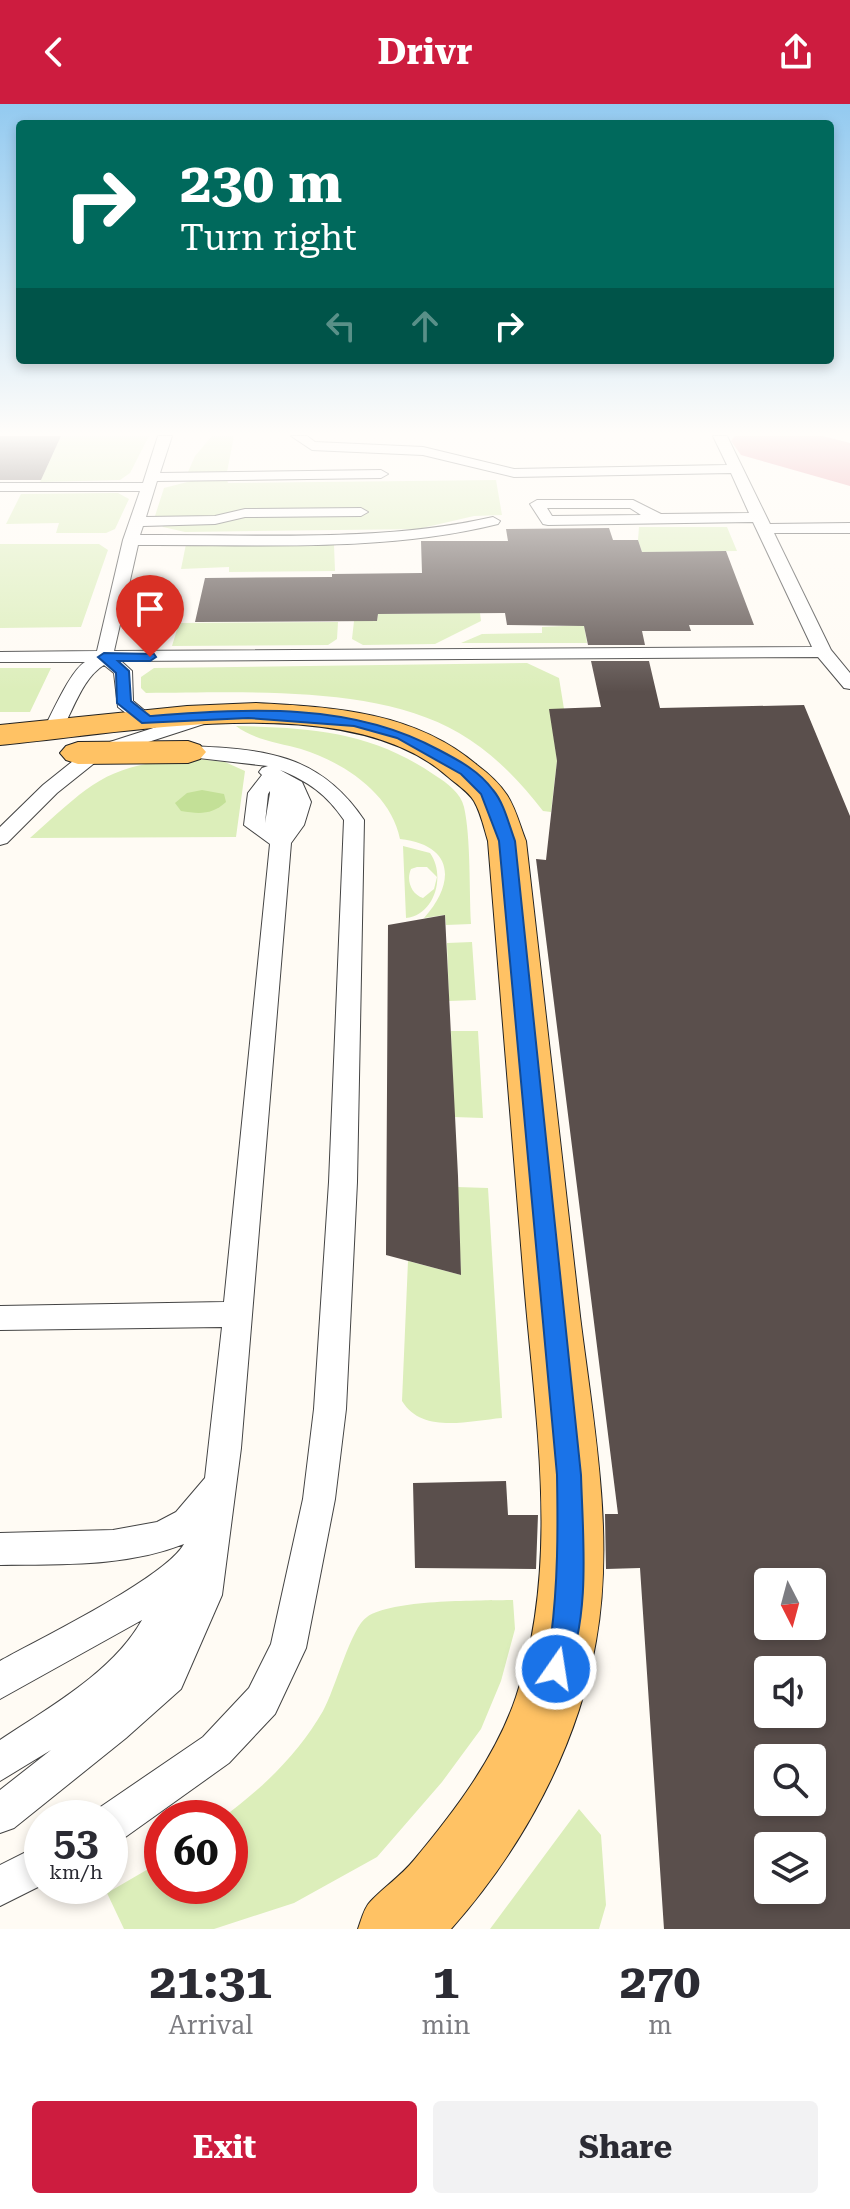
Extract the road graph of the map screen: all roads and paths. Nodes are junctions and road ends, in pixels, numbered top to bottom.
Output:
1 (170, 521) edge
2 (493, 521) dead end
3 (715, 521) edge
4 (137, 522) joint
5 (763, 523) junction
6 (850, 528) edge
7 (131, 540) junction
8 (823, 652) junction
9 (0, 657) edge
10 (104, 657) junction
11 (850, 684) edge
12 (147, 720) junction
13 (51, 732) junction
14 (0, 735) edge
15 (215, 739) junction
16 (0, 753) edge
17 (95, 753) junction
18 (273, 774) junction
19 (0, 839) edge
20 (281, 842) junction
21 (237, 1314) junction
22 (0, 1318) edge
23 (219, 1500) junction
24 (0, 1549) edge
25 (0, 1681) edge
26 (0, 1762) edge
27 (128, 1811) edge
28 (0, 1814) edge
29 (24, 1873) edge
30 (0, 1886) edge
31 (395, 1929) edge

1 - 4 lane
2 - 7 lane
3 - 5 lane
4 - 7 lane
5 - 6 lane
5 - 8 lane
7 - 10 lane
8 - 10 lane
8 - 11 lane
9 - 10 lane
10 - 12 lane
10 - 13 lane
12 - 13 main road
12 - 15 main road
13 - 14 main road
15 - 17 main road
15 - 17 lane
15 - 18 lane
15 - 27 lane
15 - 31 main road
16 - 17 main road
17 - 19 lane
18 - 20 lane
18 - 20 lane
20 - 21 lane
21 - 22 lane
21 - 23 lane
23 - 24 lane
23 - 25 lane
23 - 26 lane
23 - 28 lane
29 - 30 lane

